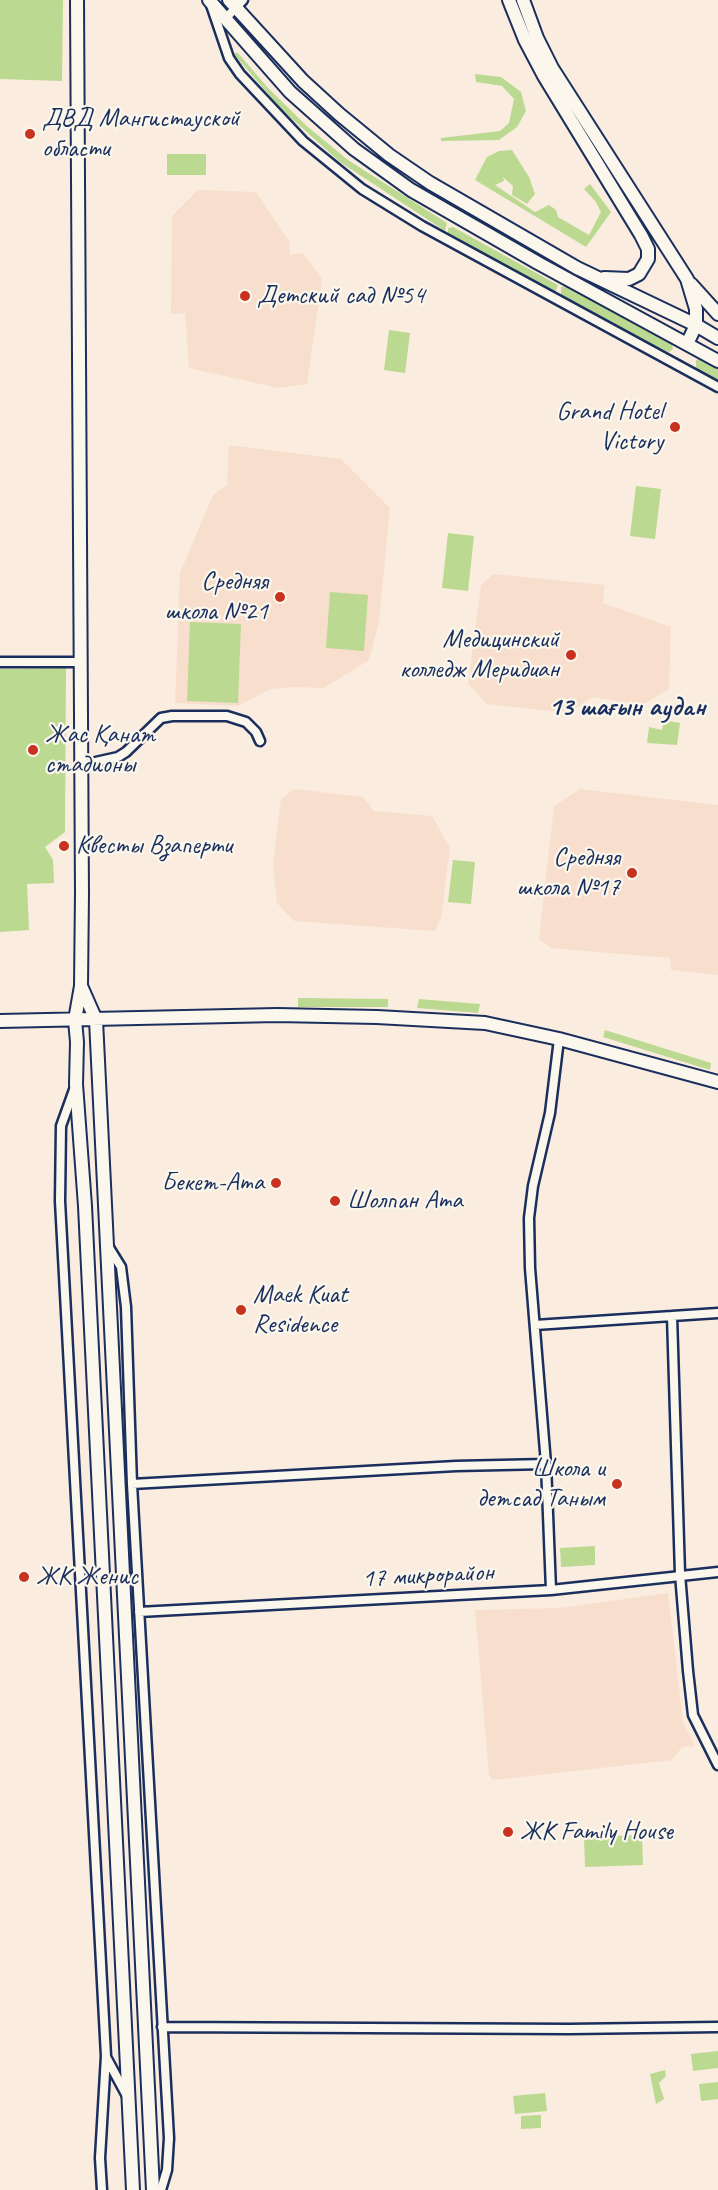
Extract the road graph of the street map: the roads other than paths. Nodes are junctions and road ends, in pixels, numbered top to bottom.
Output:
1 (77, 0) edge
2 (508, 0) edge
3 (523, 0) edge
4 (209, 1) edge
5 (236, 3) edge
6 (225, 18) junction
7 (595, 277) junction
8 (687, 279) junction
9 (718, 314) edge
10 (696, 325) junction
11 (718, 338) edge
12 (687, 344) junction
13 (718, 361) edge
14 (718, 387) edge
15 (0, 662) edge
16 (81, 662) junction
17 (260, 741) dead end
18 (82, 765) junction
19 (81, 986) junction
20 (75, 1020) junction
21 (96, 1020) junction
22 (0, 1021) edge
23 (559, 1039) junction
24 (718, 1082) edge
25 (76, 1084) junction
26 (105, 1242) junction
27 (718, 1313) edge
28 (672, 1316) junction
29 (535, 1324) junction
30 (546, 1464) junction
31 (132, 1484) junction
32 (718, 1572) edge
33 (680, 1574) junction
34 (551, 1590) junction
35 (139, 1612) junction
36 (127, 1675) junction
37 (108, 1677) junction
38 (718, 1765) edge
39 (125, 2027) junction
40 (162, 2027) junction
41 (718, 2027) edge
42 (105, 2028) junction
43 (106, 2056) junction
44 (129, 2098) junction
45 (102, 2190) edge
46 (133, 2190) edge
47 (153, 2190) edge
48 (161, 2190) edge

1 - 16 main road
2 - 7 main road
3 - 8 main road
4 - 6 main road
4 - 14 street
5 - 6 street
5 - 7 main road
6 - 12 main road
7 - 10 main road
8 - 9 main road
8 - 10 main road
10 - 11 main road
10 - 12 main road
12 - 13 main road
15 - 16 street
16 - 18 main road
17 - 18 street
18 - 19 main road
19 - 20 main road
19 - 21 main road
20 - 21 main road
20 - 22 main road
20 - 25 main road
21 - 23 main road
21 - 26 main road
23 - 24 main road
23 - 29 street
25 - 37 main road
25 - 42 street
26 - 31 street
26 - 36 main road
27 - 28 street
28 - 29 street
28 - 33 street
29 - 30 street
30 - 31 street
30 - 34 street
31 - 35 street
32 - 33 street, 17 микрорайон
33 - 34 street, 17 микрорайон
33 - 38 street
34 - 35 street, 17 микрорайон
35 - 40 street
36 - 37 main road
36 - 47 main road
37 - 39 main road
39 - 42 street
39 - 44 main road
40 - 41 street
40 - 48 street
42 - 43 street
43 - 44 street
43 - 45 street
44 - 46 main road

